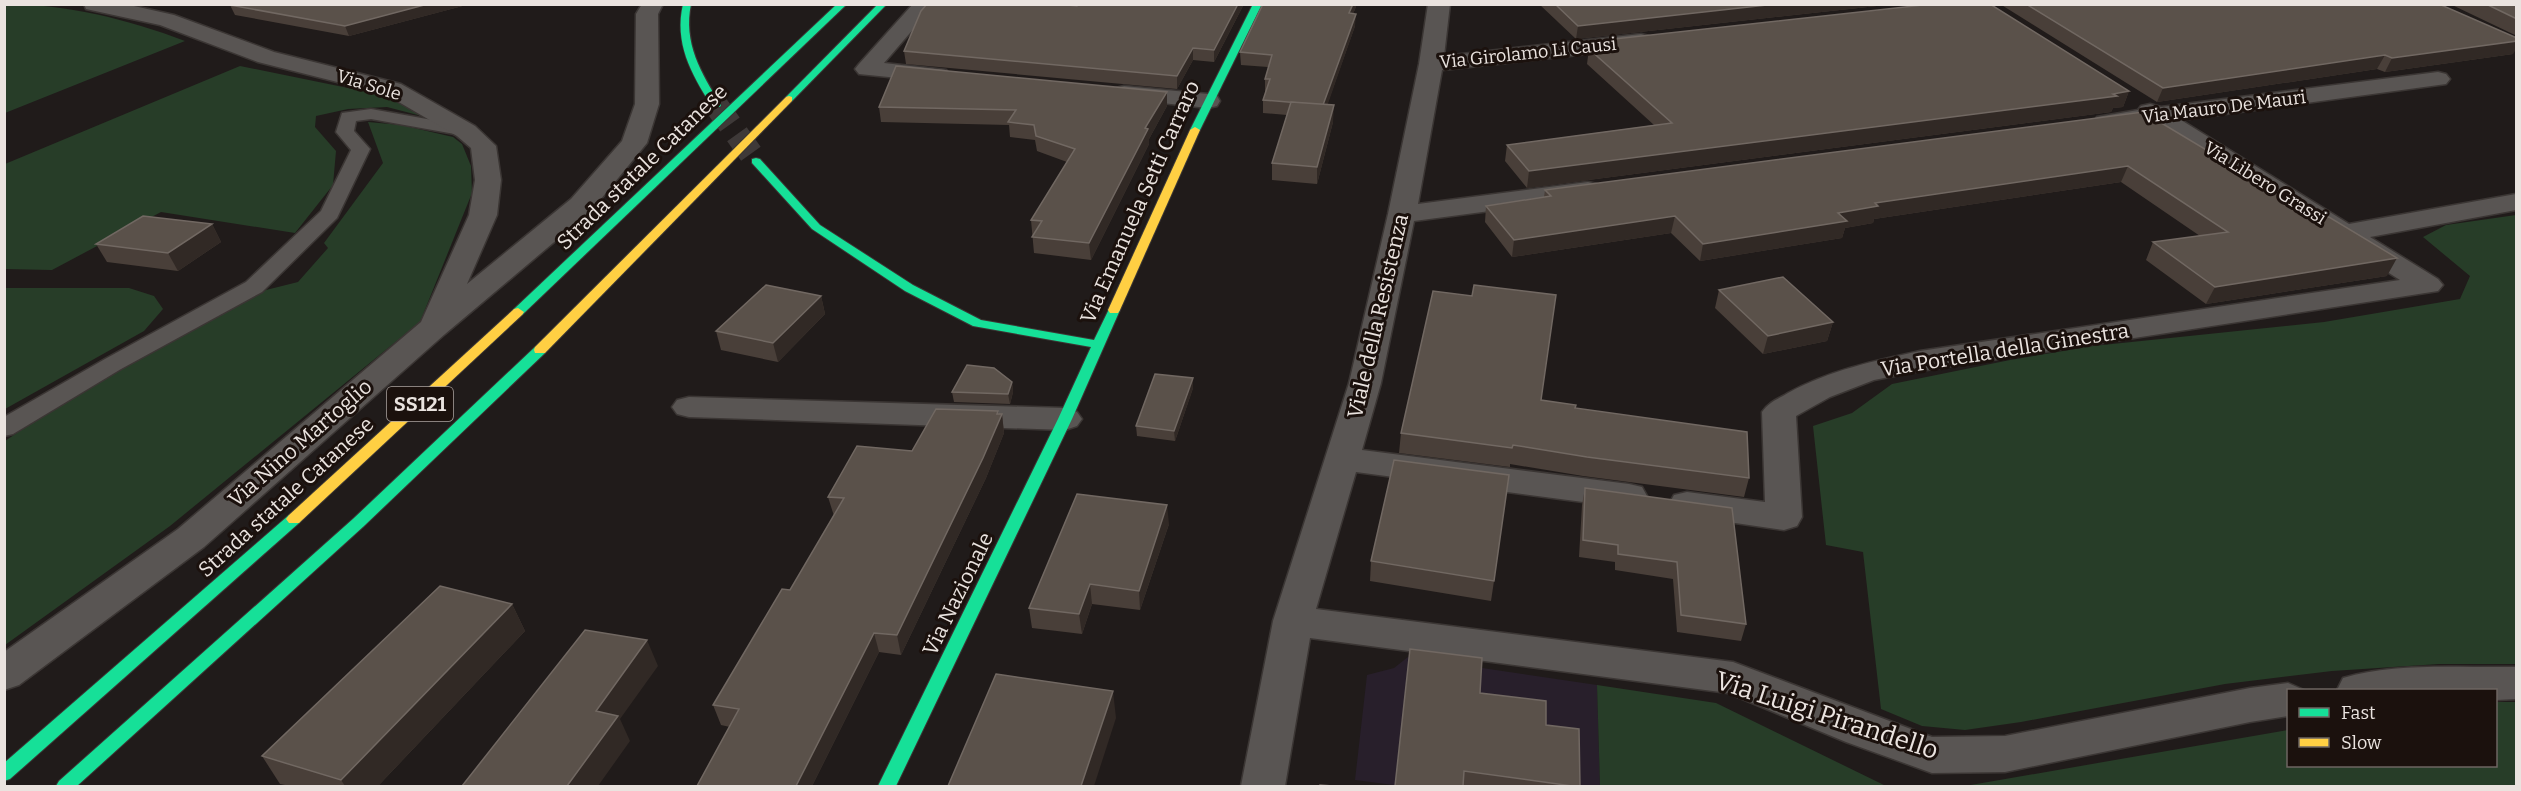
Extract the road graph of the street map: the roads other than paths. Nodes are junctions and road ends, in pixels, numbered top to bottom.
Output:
1 (94, 4) edge
2 (653, 4) edge
3 (687, 4) edge
4 (843, 4) edge
5 (883, 4) edge
6 (925, 4) edge
7 (1258, 4) edge
8 (1439, 4) edge
9 (1664, 39) edge
10 (1431, 64) junction
11 (961, 78) edge
12 (2438, 79) dead end
13 (1102, 91) edge
14 (2127, 97) edge
15 (1208, 101) junction
16 (716, 105) tunnel mouth
17 (2157, 115) junction
18 (2086, 125) edge
19 (466, 131) junction
20 (756, 161) tunnel mouth
21 (1614, 186) edge
22 (2517, 202) edge
23 (1402, 214) junction
24 (2344, 233) junction
25 (2428, 285) joint
26 (434, 327) junction
27 (1099, 345) junction
28 (689, 407) dead end
29 (1065, 419) junction
30 (4, 428) edge
31 (1343, 459) junction
32 (1293, 621) junction
33 (4, 675) edge
34 (2517, 683) edge
35 (2366, 689) edge
36 (2287, 700) edge
37 (4, 774) edge
38 (65, 786) edge
39 (887, 786) edge
40 (1263, 786) edge

1 - 19 street, Via Sole
2 - 26 street, Via Nino Martoglio
3 - 16 main road
4 - 37 main road, Strada statale Catanese / SS121
5 - 38 main road, SS121
6 - 11 street
7 - 15 main road, Via Emanuela Setti Carraro
8 - 10 street, Viale della Resistenza
9 - 10 street, Via Girolamo Li Causi
10 - 23 street, Viale della Resistenza
12 - 17 street, Via Mauro De Mauri
13 - 15 street
14 - 17 street, Via Libero Grassi
15 - 27 main road, Via Emanuela Setti Carraro
17 - 18 street, Via Mauro De Mauri
17 - 24 street, Via Libero Grassi
19 - 26 street, Via Sole
19 - 30 lane
20 - 27 main road
21 - 23 street
22 - 24 street
23 - 31 street, Viale della Resistenza
24 - 25 street, Via Libero Grassi
25 - 31 street, Via Portella della Ginestra
26 - 33 street, Via Nino Martoglio
27 - 29 main road, Via Emanuela Setti Carraro
28 - 29 street
29 - 39 main road, Via Nazionale
31 - 32 street, Viale della Resistenza
32 - 36 street, Via Luigi Pirandello
32 - 40 street, Viale della Resistenza
34 - 35 street

